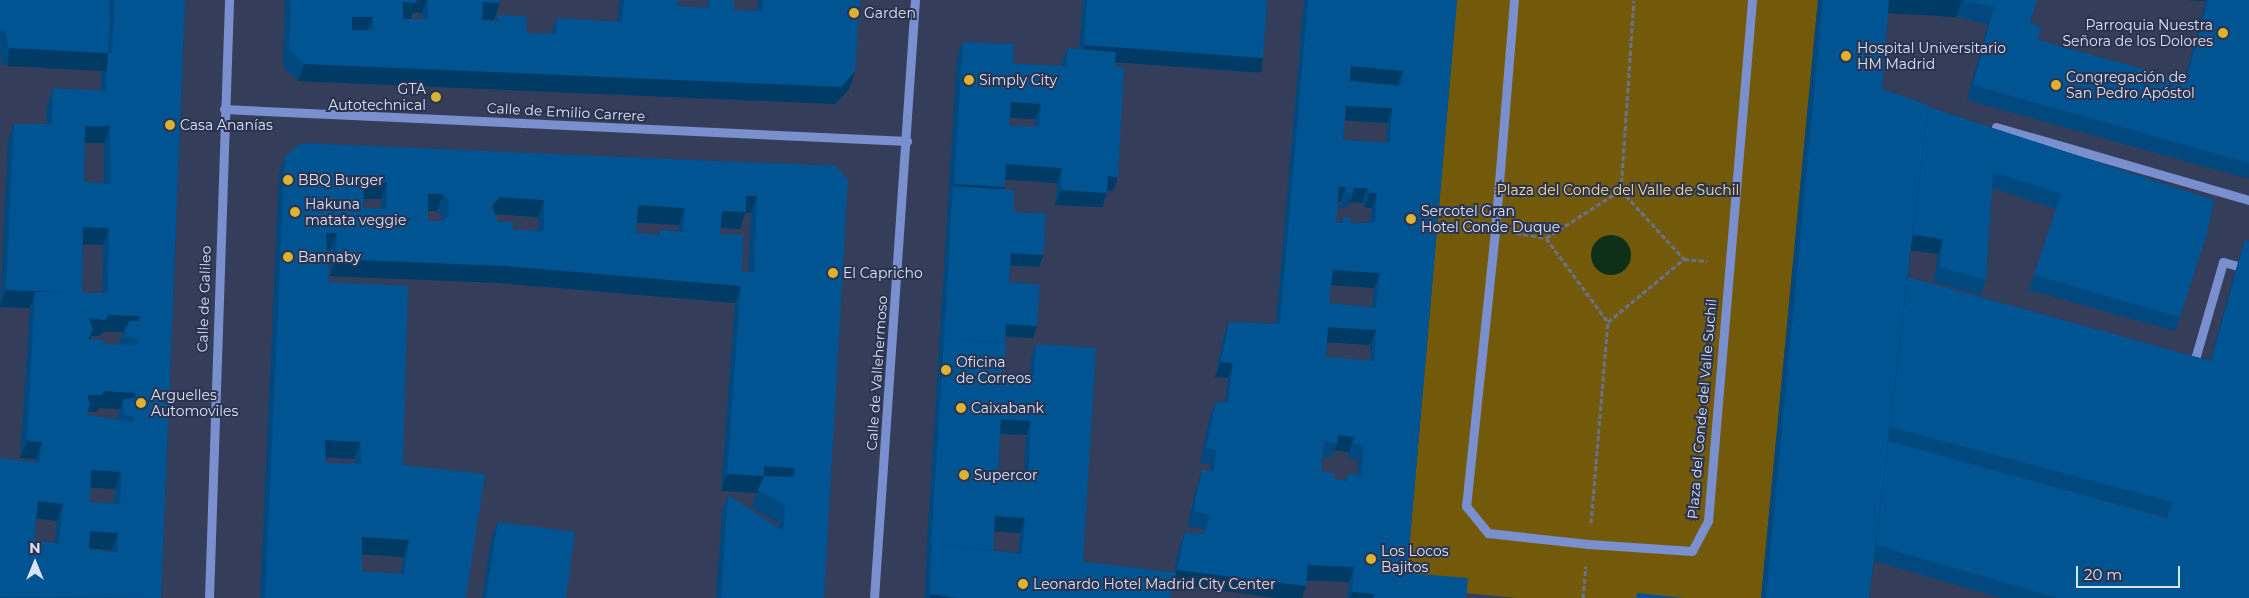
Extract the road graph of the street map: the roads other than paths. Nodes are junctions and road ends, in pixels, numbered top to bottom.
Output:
1 (229, 0) edge
2 (915, 0) edge
3 (1514, 0) edge
4 (1752, 0) edge
5 (224, 109) junction
6 (1996, 127) edge
7 (907, 141) junction
8 (2249, 200) edge
9 (2249, 269) edge
10 (2183, 363) edge
11 (209, 598) edge
12 (874, 598) edge

1 - 5 street, Calle de Galileo
2 - 7 street, Calle de Vallehermoso
3 - 4 street, Plaza del Conde del Valle Suchil
5 - 7 street, Calle de Emilio Carrere
5 - 11 street, Calle de Galileo
6 - 8 street
7 - 12 street, Calle de Vallehermoso
9 - 10 street

